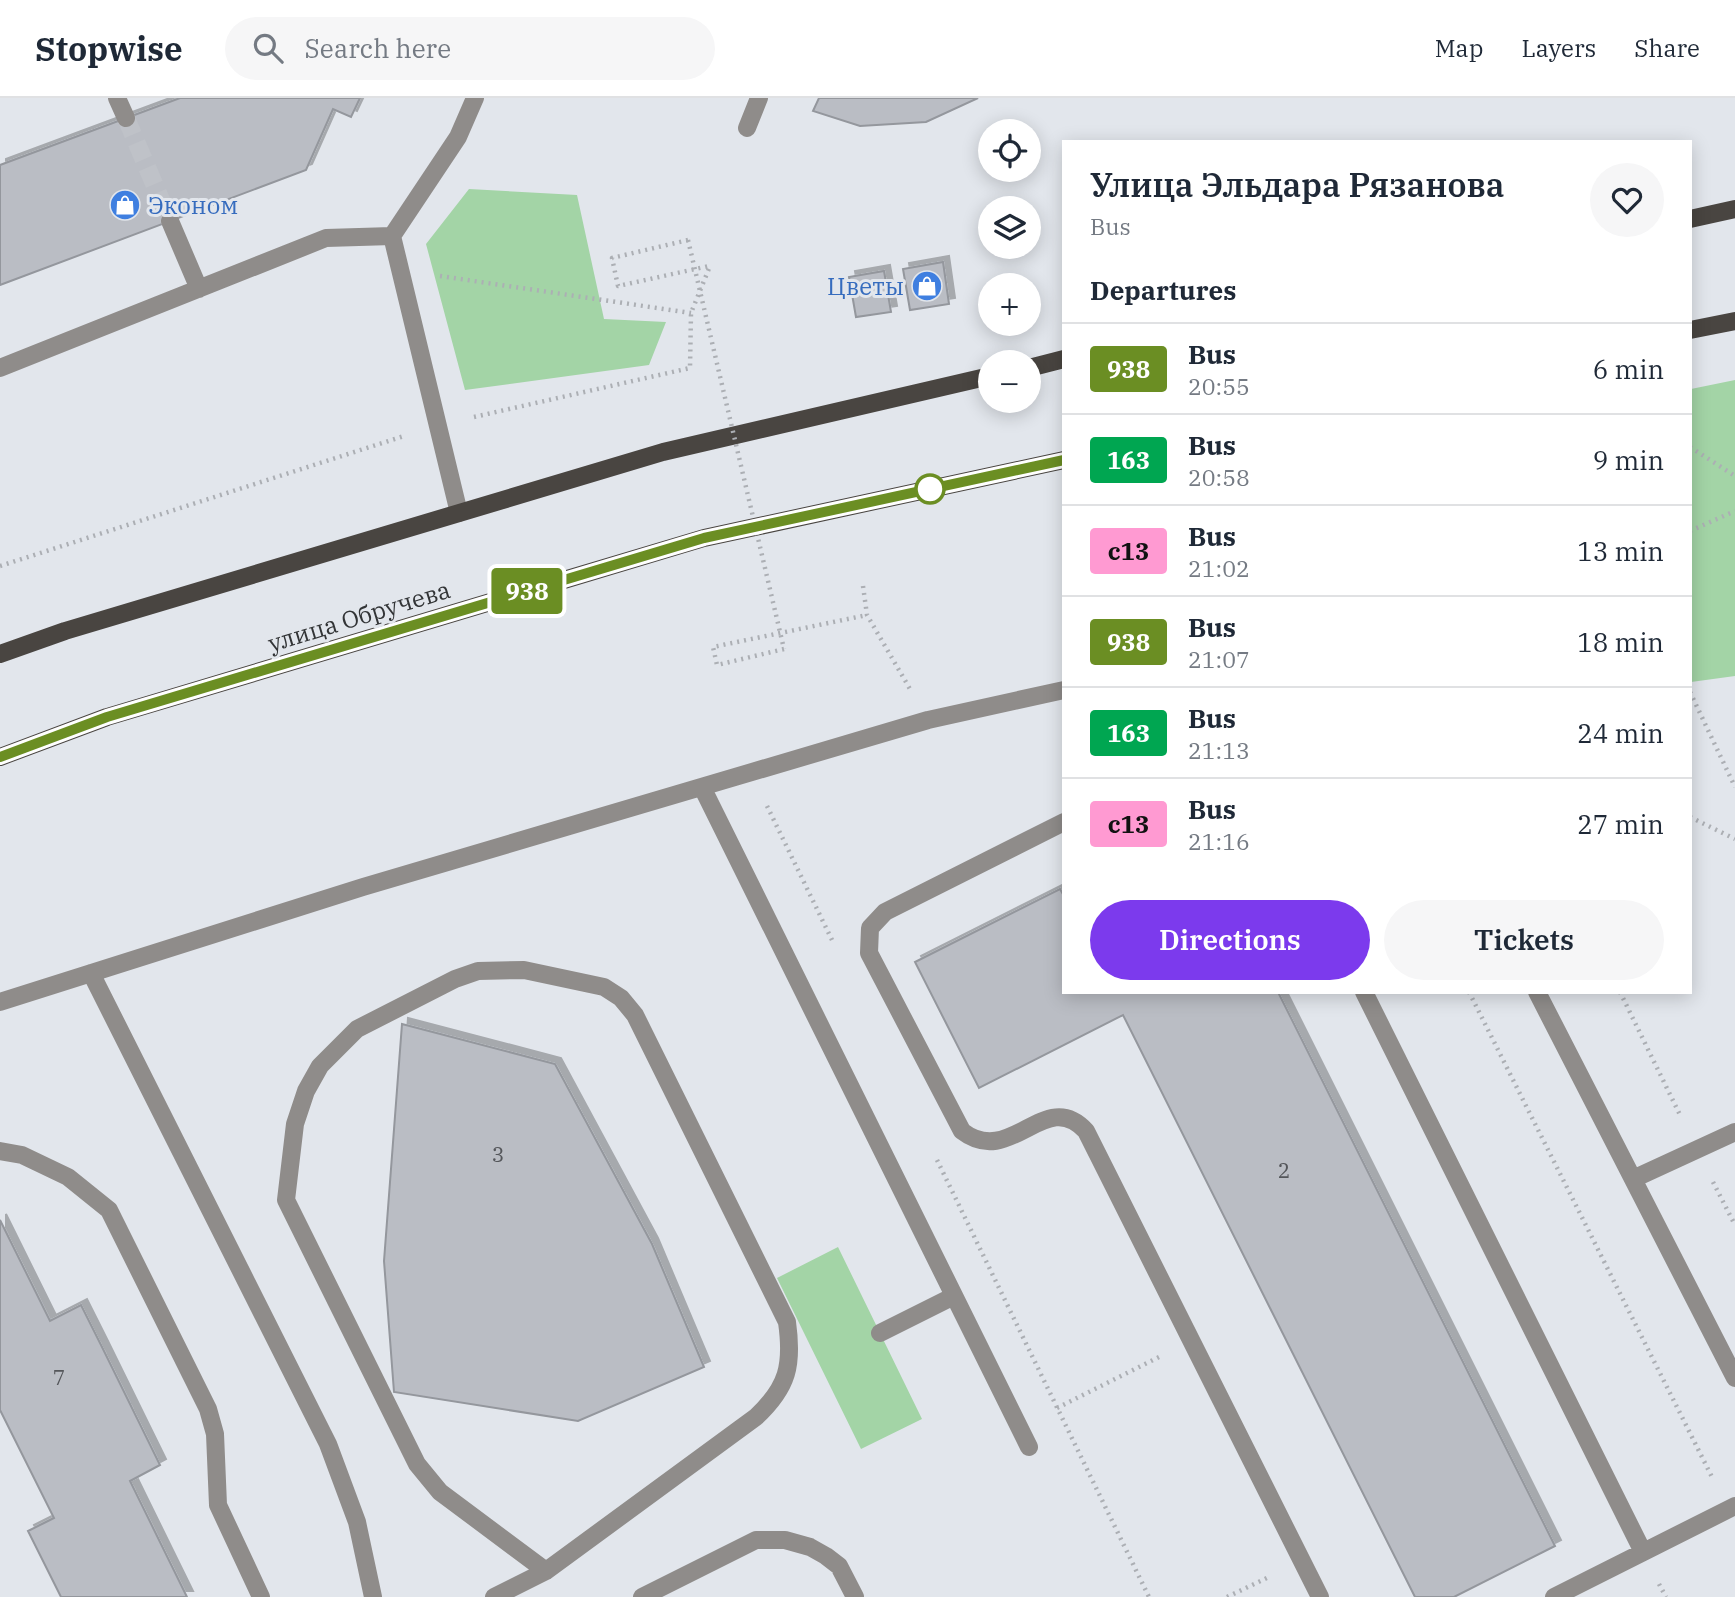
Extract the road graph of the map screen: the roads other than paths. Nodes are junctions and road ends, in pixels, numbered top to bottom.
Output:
1 (117, 98) edge
2 (475, 98) edge
3 (759, 98) edge
4 (126, 118) tunnel mouth
5 (747, 128) dead end
6 (1735, 209) edge
7 (1692, 219) edge
8 (170, 221) tunnel mouth
9 (392, 236) junction
10 (199, 289) junction
11 (1735, 321) edge
12 (1692, 330) edge
13 (1062, 360) edge
14 (1041, 365) edge
15 (0, 368) edge
16 (978, 379) edge
17 (1062, 460) edge
18 (459, 513) junction
19 (0, 654) edge
20 (1062, 690) edge
21 (0, 757) edge
22 (702, 787) junction
23 (1062, 823) edge
24 (91, 974) junction
25 (1365, 994) edge
26 (1538, 994) edge
27 (0, 1002) edge
28 (1735, 1132) edge
29 (0, 1151) edge
30 (1633, 1179) junction
31 (954, 1296) junction
32 (880, 1333) dead end
33 (1735, 1378) edge
34 (1029, 1447) dead end
35 (1731, 1508) edge
36 (1643, 1552) junction
37 (546, 1571) junction
38 (261, 1597) edge
39 (373, 1597) edge
40 (494, 1597) edge
41 (642, 1597) edge
42 (855, 1597) edge
43 (1320, 1597) edge
44 (1554, 1597) edge

1 - 4 street
2 - 9 street
3 - 5 street
6 - 7 main road
8 - 10 street
9 - 10 street
9 - 18 street
10 - 15 street
11 - 12 main road
13 - 14 main road
16 - 18 main road
17 - 21 main road, улица Обручева
18 - 19 main road
20 - 22 street
22 - 24 street
22 - 31 street
23 - 43 street
24 - 27 street
24 - 39 street
25 - 36 street
26 - 30 street
28 - 30 street
29 - 38 street
30 - 33 street
31 - 32 street
31 - 34 street
35 - 36 street
36 - 44 street
37 - 37 street
37 - 40 street
41 - 42 street

